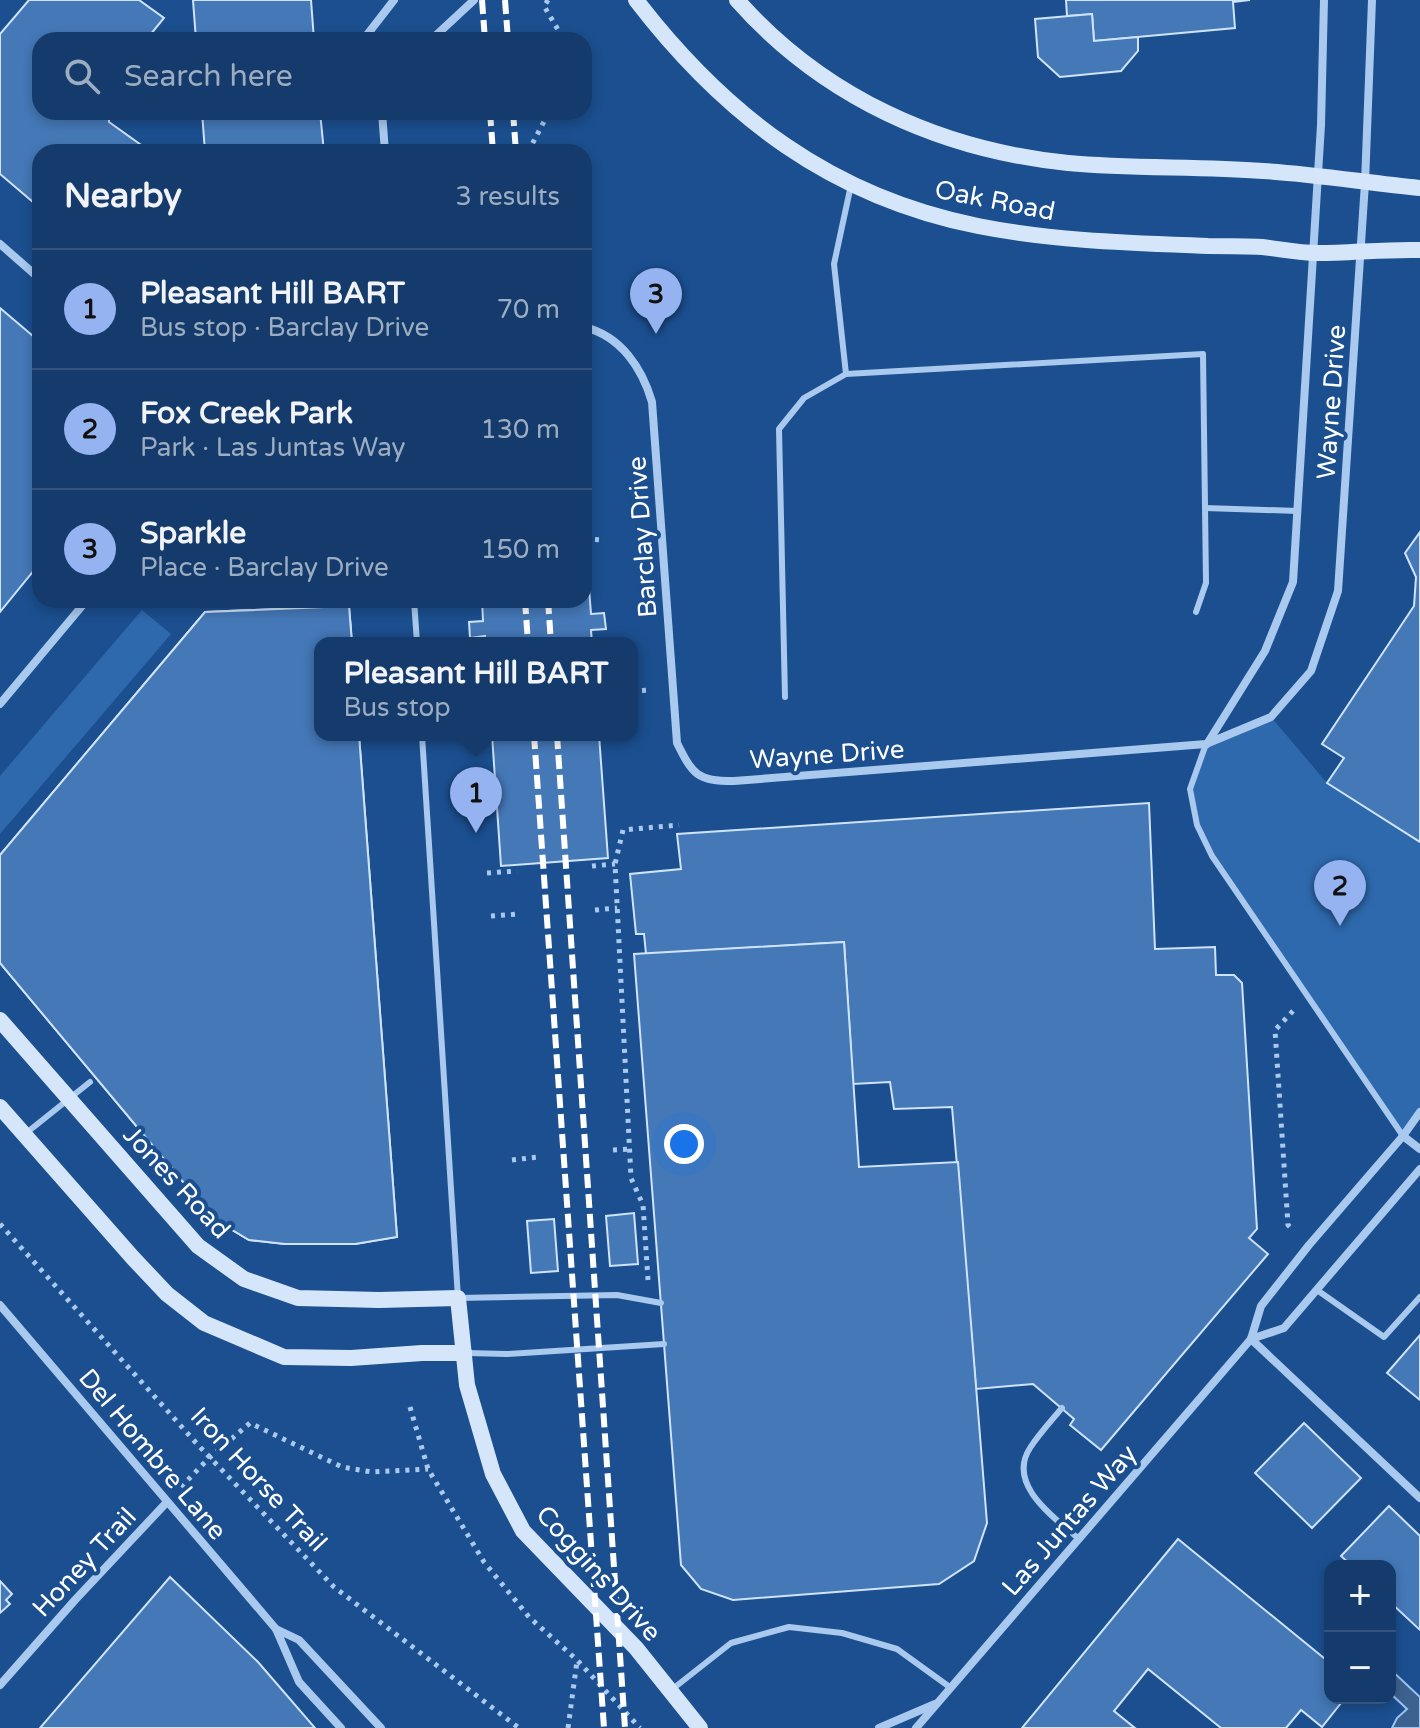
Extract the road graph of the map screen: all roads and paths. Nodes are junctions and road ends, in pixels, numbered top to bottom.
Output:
1 (394, 0) edge
2 (474, 0) edge
3 (548, 0) edge
4 (636, 0) edge
5 (737, 0) edge
6 (1324, 0) edge
7 (1372, 0) edge
8 (369, 32) edge
9 (440, 32) edge
10 (559, 32) edge
11 (382, 120) edge
12 (545, 120) edge
13 (384, 144) edge
14 (532, 144) edge
15 (1318, 178) junction
16 (1365, 183) junction
17 (851, 185) junction
18 (1420, 188) edge
19 (0, 244) edge
20 (1420, 250) edge
21 (1360, 251) junction
22 (1314, 253) junction
23 (32, 272) edge
24 (592, 331) edge
25 (846, 374) junction
26 (1205, 508) junction
27 (1298, 511) junction
28 (592, 539) edge
29 (605, 540) dead end
30 (80, 608) edge
31 (415, 608) edge
32 (1196, 612) dead end
33 (417, 637) edge
34 (785, 697) dead end
35 (0, 704) edge
36 (422, 741) edge
37 (1206, 744) junction
38 (692, 772) joint
39 (679, 825) dead end
40 (615, 864) junction
41 (592, 866) dead end
42 (517, 871) dead end
43 (487, 873) dead end
44 (617, 908) junction
45 (595, 910) dead end
46 (520, 914) dead end
47 (491, 916) dead end
48 (1308, 996) junction
49 (0, 1020) edge
50 (90, 1082) dead end
51 (69, 1100) junction
52 (0, 1107) edge
53 (1420, 1112) edge
54 (25, 1134) junction
55 (1403, 1136) junction
56 (630, 1149) junction
57 (1420, 1149) edge
58 (613, 1150) dead end
59 (538, 1157) dead end
60 (512, 1160) dead end
61 (1420, 1169) edge
62 (0, 1224) edge
63 (1309, 1245) junction
64 (1317, 1290) junction
65 (1420, 1297) edge
66 (458, 1298) junction
67 (649, 1301) junction
68 (661, 1303) dead end
69 (0, 1305) edge
70 (1251, 1339) junction
71 (664, 1344) dead end
72 (464, 1353) junction
73 (410, 1407) dead end
74 (1062, 1408) dead end
75 (209, 1458) junction
76 (428, 1469) junction
77 (1420, 1498) edge
78 (167, 1502) junction
79 (1079, 1539) junction
80 (276, 1629) junction
81 (577, 1660) junction
82 (0, 1685) edge
83 (951, 1688) junction
84 (670, 1691) junction
85 (939, 1702) junction
86 (341, 1728) edge
87 (381, 1728) edge
88 (519, 1728) edge
89 (568, 1728) edge
90 (640, 1728) edge
91 (700, 1728) edge
92 (879, 1728) edge
93 (916, 1728) edge

1 - 8 street
2 - 9 street
3 - 10 path
4 - 17 street, Oak Road
5 - 15 street, Oak Road
6 - 15 street, Wayne Drive
7 - 16 street, Wayne Drive
11 - 13 street
12 - 14 path
15 - 16 street, Oak Road
15 - 22 street, Wayne Drive
16 - 18 street, Oak Road
16 - 21 street, Wayne Drive
17 - 22 street, Oak Road
17 - 25 lane
19 - 23 street
20 - 21 street, Oak Road
21 - 22 street, Oak Road
21 - 37 street, Wayne Drive
22 - 27 street, Wayne Drive
24 - 38 street, Barclay Drive
25 - 26 lane
25 - 34 lane
26 - 27 lane
26 - 32 lane
27 - 37 street, Wayne Drive
28 - 29 path
30 - 35 street
31 - 33 lane
36 - 66 lane
37 - 38 street, Wayne Drive
37 - 48 lane
39 - 40 path
40 - 41 path
40 - 44 path
42 - 43 path
44 - 45 path
44 - 56 path
46 - 47 path
48 - 55 lane
48 - 63 path
49 - 51 street, Jones Road
50 - 51 lane
51 - 54 lane
51 - 66 street, Jones Road
52 - 54 street
53 - 55 street, Las Juntas Way
54 - 72 street
55 - 57 street
55 - 63 street, Las Juntas Way
56 - 58 path
56 - 67 path
59 - 60 path
61 - 64 street, Las Juntas Way
62 - 75 path, Iron Horse Trail
63 - 70 street, Las Juntas Way
64 - 65 lane
64 - 70 street, Las Juntas Way
66 - 67 lane
66 - 72 street, Coggins Drive
67 - 68 lane
69 - 78 street, Del Hombre Lane
70 - 77 street
70 - 79 street, Las Juntas Way
71 - 72 lane
72 - 84 street, Coggins Drive
73 - 76 path
74 - 79 lane
75 - 76 path
75 - 78 path
75 - 88 path, Iron Horse Trail
76 - 81 path
78 - 80 street, Del Hombre Lane
78 - 82 street, Honey Trail
79 - 83 street, Las Juntas Way
80 - 86 street, Del Hombre Lane
80 - 87 street, Del Hombre Lane
81 - 89 path
81 - 90 path
83 - 84 lane
83 - 85 street, Las Juntas Way
84 - 91 street, Coggins Drive
85 - 92 street
85 - 93 street, Las Juntas Way

